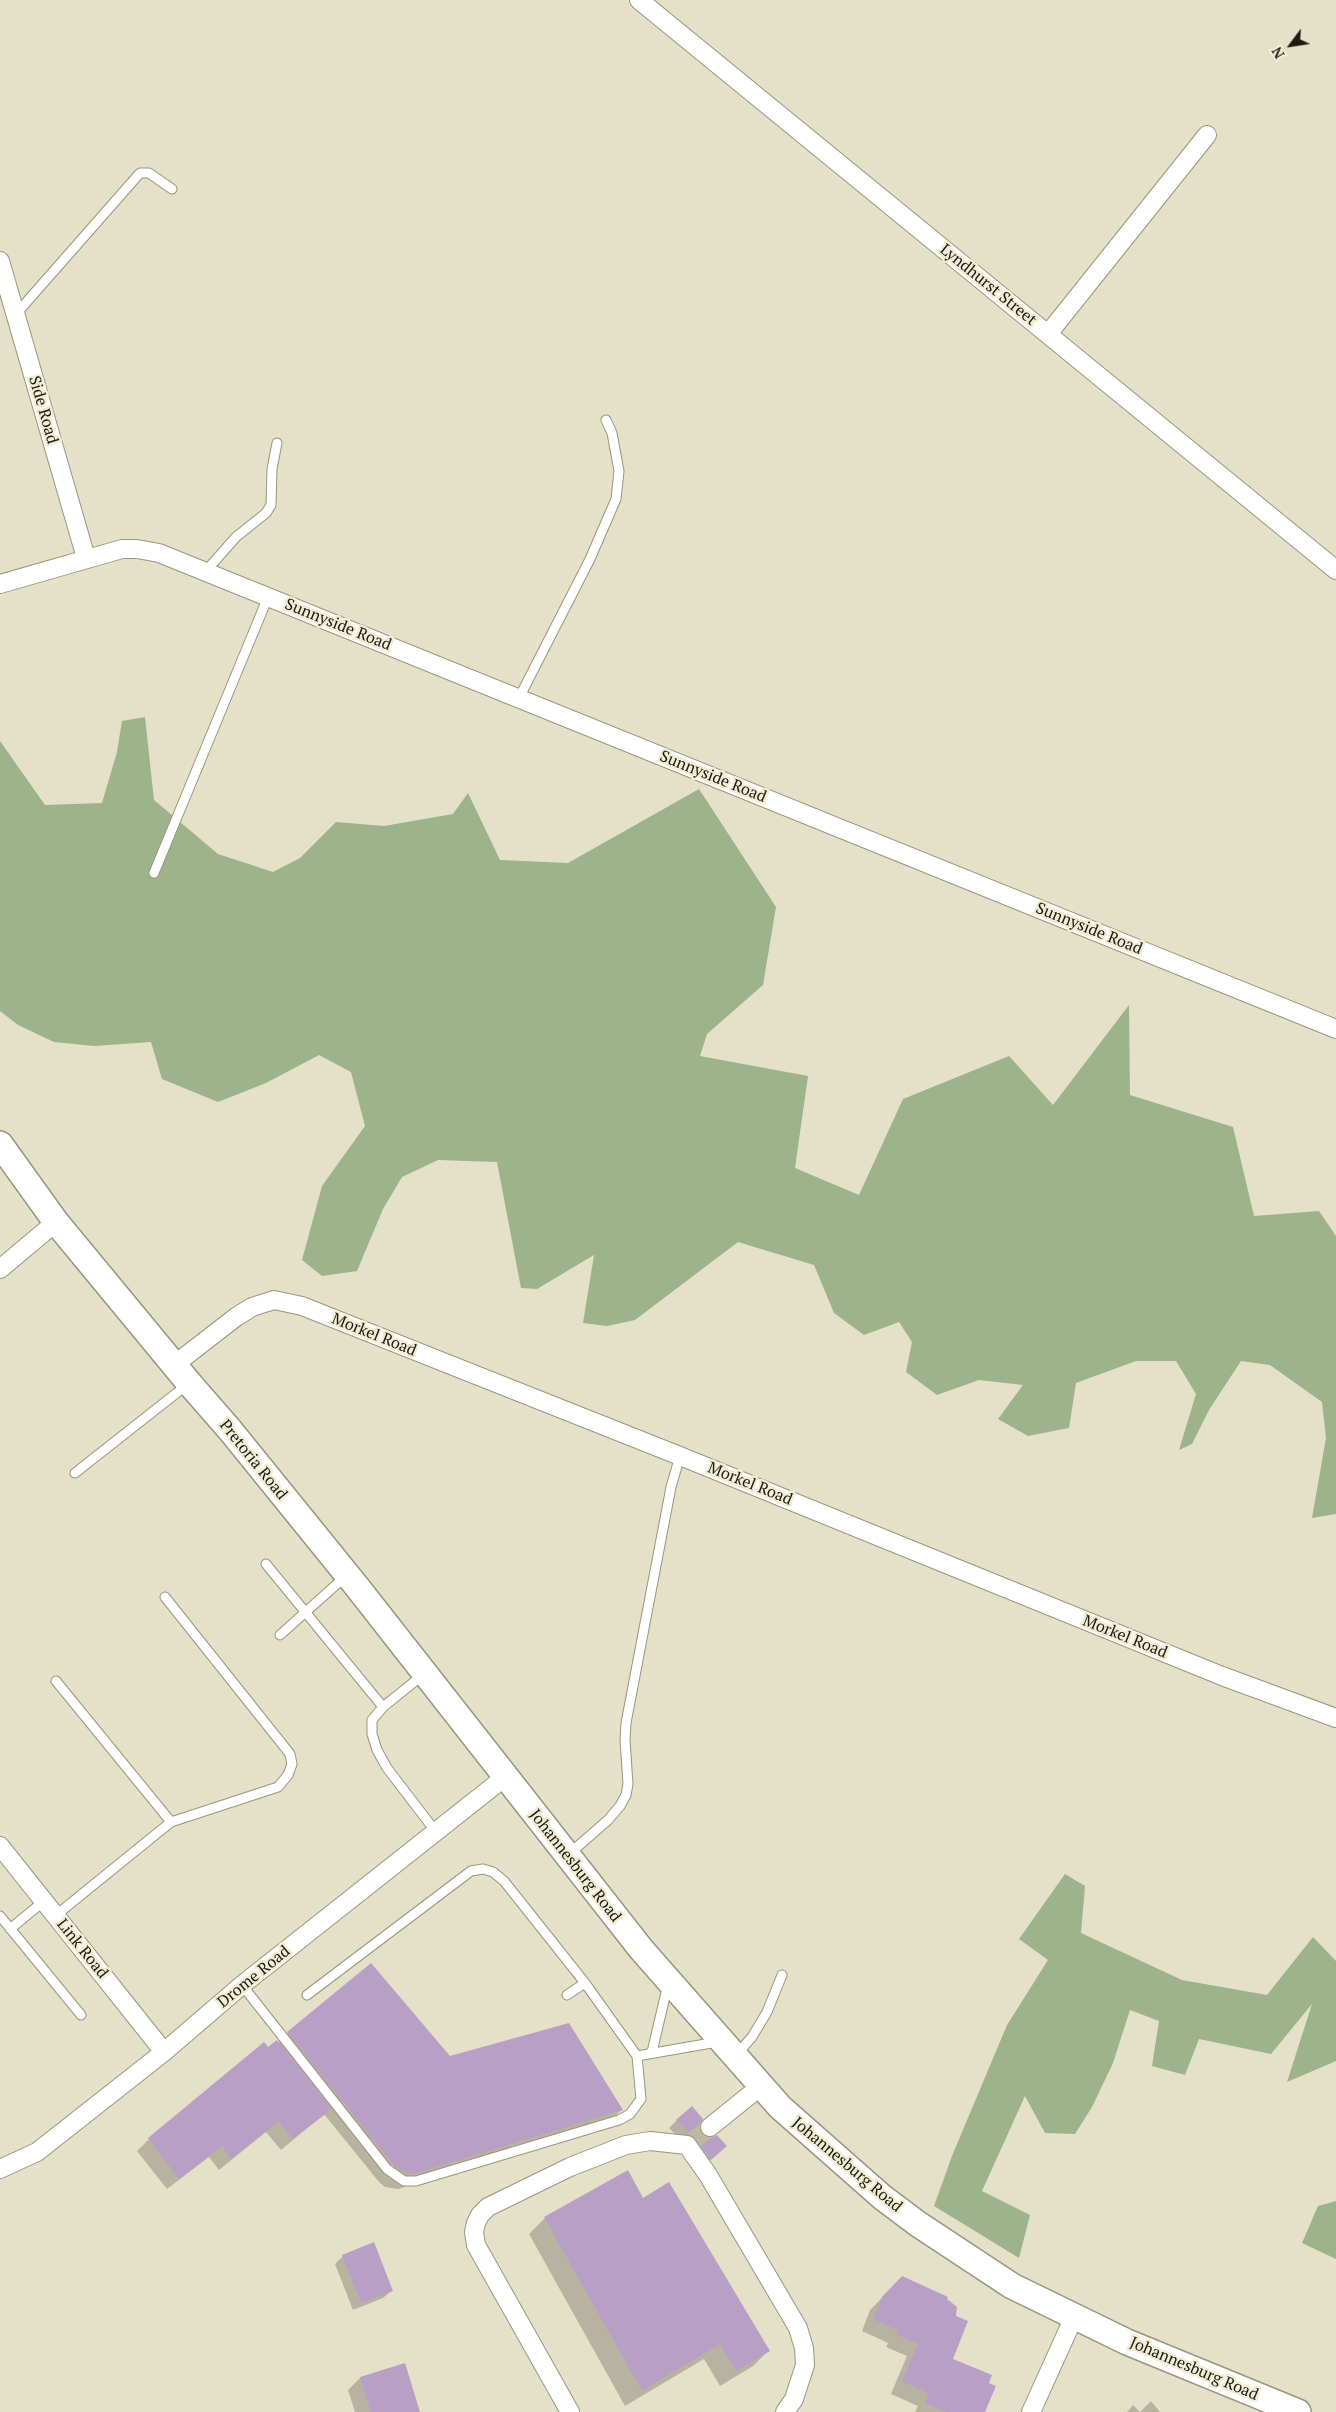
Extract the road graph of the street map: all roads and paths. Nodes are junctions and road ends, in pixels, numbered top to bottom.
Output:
1 (639, 0) edge
2 (1206, 135) dead end
3 (172, 189) dead end
4 (0, 261) edge
5 (16, 314) junction
6 (1048, 334) junction
7 (606, 420) dead end
8 (277, 443) dead end
9 (86, 558) junction
10 (1336, 570) edge
11 (205, 572) junction
12 (0, 584) edge
13 (268, 597) junction
14 (519, 698) junction
15 (154, 874) dead end
16 (1336, 1030) edge
17 (0, 1144) edge
18 (56, 1222) junction
19 (0, 1269) edge
20 (182, 1374) junction
21 (680, 1456) junction
22 (75, 1473) dead end
23 (266, 1564) dead end
24 (347, 1575) junction
25 (165, 1597) dead end
26 (307, 1612) junction
27 (280, 1635) dead end
28 (425, 1674) junction
29 (56, 1682) dead end
30 (383, 1708) junction
31 (1336, 1718) edge
32 (505, 1777) junction
33 (171, 1822) junction
34 (436, 1832) junction
35 (0, 1846) edge
36 (567, 1856) junction
37 (44, 1901) junction
38 (0, 1916) edge
39 (55, 1916) junction
40 (10, 1929) junction
41 (782, 1976) dead end
42 (669, 1980) junction
43 (585, 1983) junction
44 (242, 1985) junction
45 (306, 1995) dead end
46 (568, 1995) dead end
47 (81, 2015) dead end
48 (729, 2049) junction
49 (164, 2052) junction
50 (652, 2052) junction
51 (637, 2056) junction
52 (761, 2086) junction
53 (710, 2127) tunnel mouth
54 (0, 2169) edge
55 (1074, 2317) junction
56 (1288, 2410) edge
57 (570, 2412) edge
58 (784, 2412) edge
59 (1031, 2412) edge

1 - 6 street, Lyndhurst Street
2 - 6 street
3 - 5 lane
4 - 5 street, Side Road
5 - 9 street, Side Road
6 - 10 street, Lyndhurst Street
7 - 14 lane
8 - 11 lane
9 - 11 street, Sunnyside Road
9 - 12 street, Sunnyside Road
11 - 13 street, Sunnyside Road
13 - 14 street, Sunnyside Road
13 - 15 lane
14 - 16 street, Sunnyside Road
17 - 18 main road, Pretoria Road
18 - 19 street
18 - 20 main road, Pretoria Road
20 - 21 street, Morkel Road
20 - 22 lane
20 - 24 main road, Pretoria Road
21 - 31 street, Morkel Road
21 - 36 lane
23 - 26 lane
24 - 26 lane
24 - 28 main road, Pretoria Road
25 - 33 lane
26 - 27 lane
26 - 30 lane
28 - 30 lane
28 - 32 main road, Pretoria Road
29 - 33 lane
30 - 34 lane
32 - 34 street, Drome Road
32 - 36 main road, Johannesburg Road
33 - 39 lane
34 - 44 street, Drome Road
35 - 37 street, Link Road
36 - 42 main road, Johannesburg Road
37 - 39 street, Link Road
37 - 40 lane
38 - 40 lane
39 - 49 street, Link Road
40 - 47 lane
41 - 48 lane
42 - 48 main road, Johannesburg Road
42 - 50 lane
43 - 45 lane
43 - 46 lane
43 - 51 lane
44 - 49 street, Drome Road
44 - 51 lane
48 - 50 lane
48 - 52 main road, Johannesburg Road
49 - 54 street, Drome Road
50 - 51 lane
52 - 53 street
52 - 55 main road, Johannesburg Road
55 - 56 main road, Johannesburg Road
55 - 59 street
57 - 58 street

